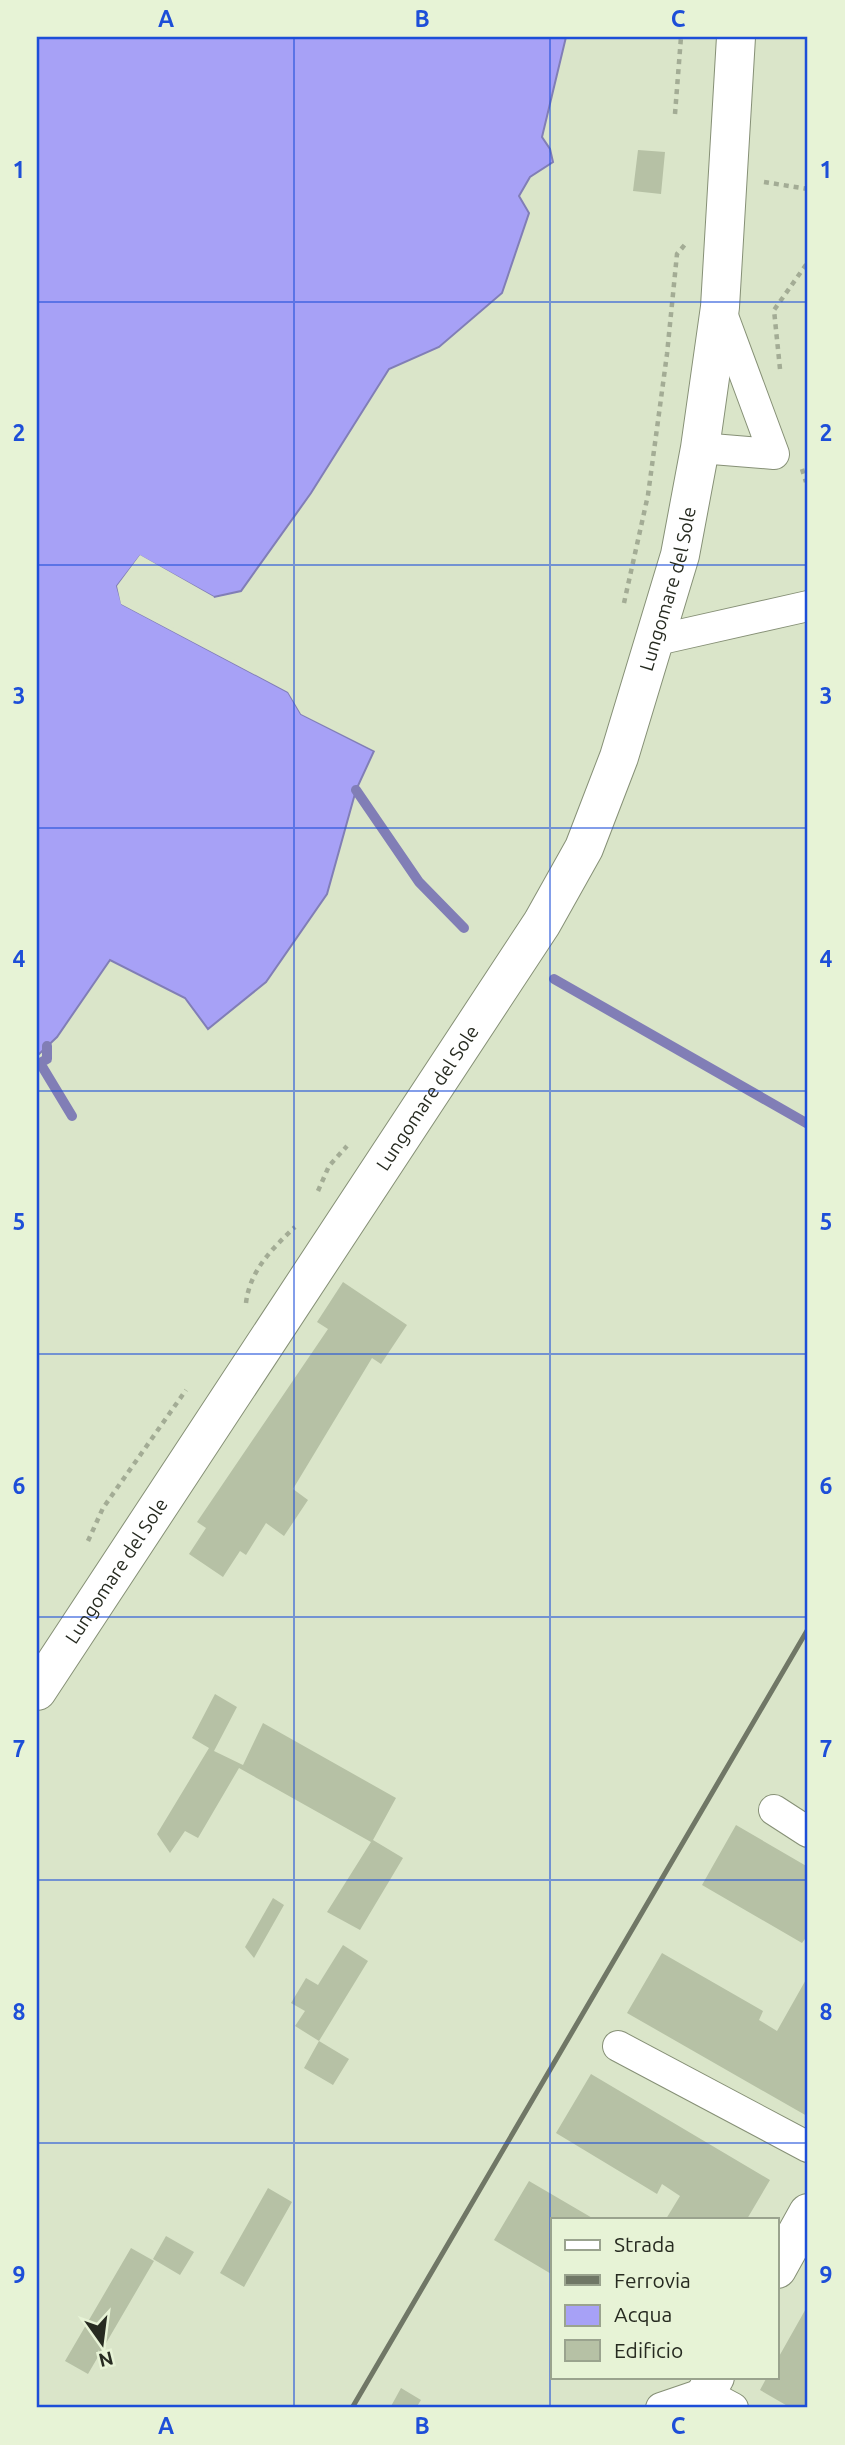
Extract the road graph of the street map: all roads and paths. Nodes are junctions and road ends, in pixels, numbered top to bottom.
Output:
1 (681, 37) edge
2 (736, 37) edge
3 (676, 114) dead end
4 (728, 176) junction
5 (808, 189) edge
6 (691, 237) dead end
7 (808, 262) edge
8 (720, 307) junction
9 (780, 377) dead end
10 (700, 448) junction
11 (799, 456) dead end
12 (806, 482) dead end
13 (808, 606) edge
14 (621, 613) dead end
15 (657, 640) junction
16 (356, 1137) dead end
17 (313, 1203) dead end
18 (298, 1224) dead end
19 (246, 1306) dead end
20 (190, 1385) dead end
21 (81, 1553) dead end
22 (37, 1691) edge
23 (774, 1810) dead end
24 (808, 1832) edge
25 (618, 2046) dead end
26 (808, 2147) edge
27 (808, 2213) edge
28 (778, 2267) edge
29 (713, 2397) edge
30 (661, 2408) edge

1 - 3 path
2 - 4 street, Lungomare del Sole
4 - 5 path
4 - 8 street, Lungomare del Sole
6 - 14 path
7 - 9 path
8 - 10 street, Lungomare del Sole
8 - 10 street, Lungomare del Sole
10 - 15 street, Lungomare del Sole
11 - 12 path
13 - 15 street
15 - 22 street, Lungomare del Sole
16 - 17 path
18 - 19 path
20 - 21 path
23 - 24 street
25 - 26 street
27 - 28 street
29 - 30 street

